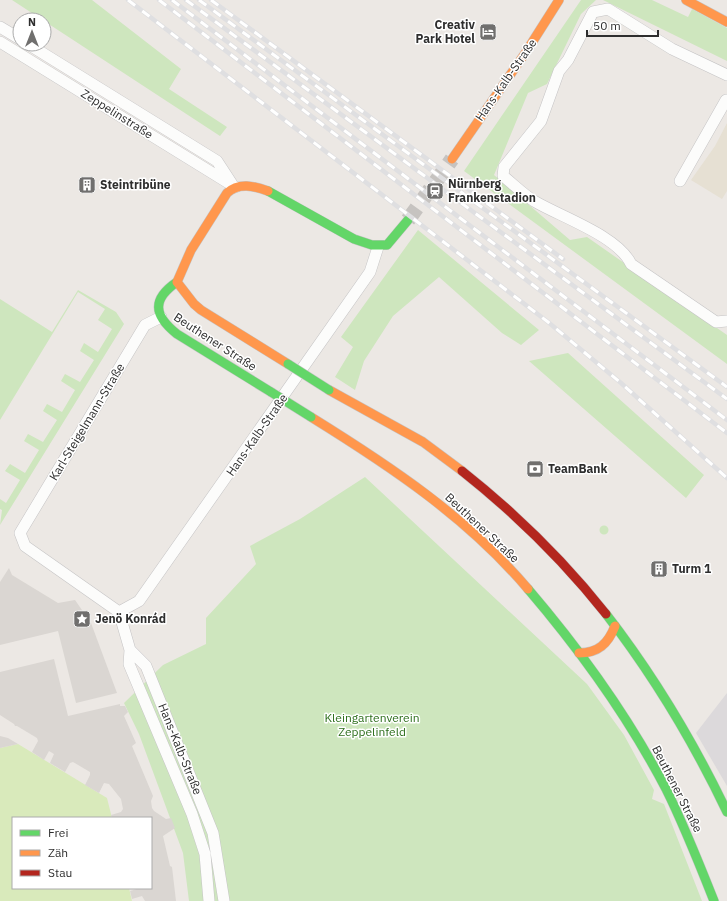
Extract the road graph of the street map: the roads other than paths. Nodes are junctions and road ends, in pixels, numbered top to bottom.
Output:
1 (559, 0) edge
2 (686, 0) edge
3 (705, 0) edge
4 (727, 12) edge
5 (727, 22) edge
6 (0, 27) edge
7 (12, 34) edge
8 (0, 42) edge
9 (41, 52) edge
10 (727, 75) edge
11 (726, 100) dead end
12 (452, 159) tunnel mouth
13 (680, 181) dead end
14 (235, 187) junction
15 (408, 220) tunnel mouth
16 (378, 247) junction
17 (177, 282) junction
18 (161, 317) junction
19 (727, 321) edge
20 (119, 612) junction
21 (615, 626) junction
22 (130, 650) junction
23 (579, 653) junction
24 (204, 808) junction
25 (727, 812) edge
26 (192, 814) junction
27 (210, 901) edge
28 (224, 901) edge
29 (714, 901) edge

1 - 12 main road, Hans-Kalb-Straße
2 - 5 main road
3 - 4 main road
6 - 7 street
8 - 14 street, Zeppelinstraße
9 - 14 street, Zeppelinstraße
10 - 19 street
11 - 13 street
14 - 16 main road
14 - 17 main road
15 - 16 main road
16 - 20 street, Hans-Kalb-Straße
17 - 18 main road, Beuthener Straße
17 - 21 main road, Beuthener Straße, bridge
18 - 20 street, Karl-Steigelmann-Straße
18 - 23 main road, Beuthener Straße, bridge
20 - 22 street, Hans-Kalb-Straße
21 - 23 main road
21 - 25 main road, Beuthener Straße
22 - 24 street, Hans-Kalb-Straße
22 - 26 street, Hans-Kalb-Straße
23 - 29 main road, Beuthener Straße
24 - 26 street, Hans-Kalb-Straße
24 - 28 street, Hans-Kalb-Straße
26 - 27 street, Hans-Kalb-Straße

